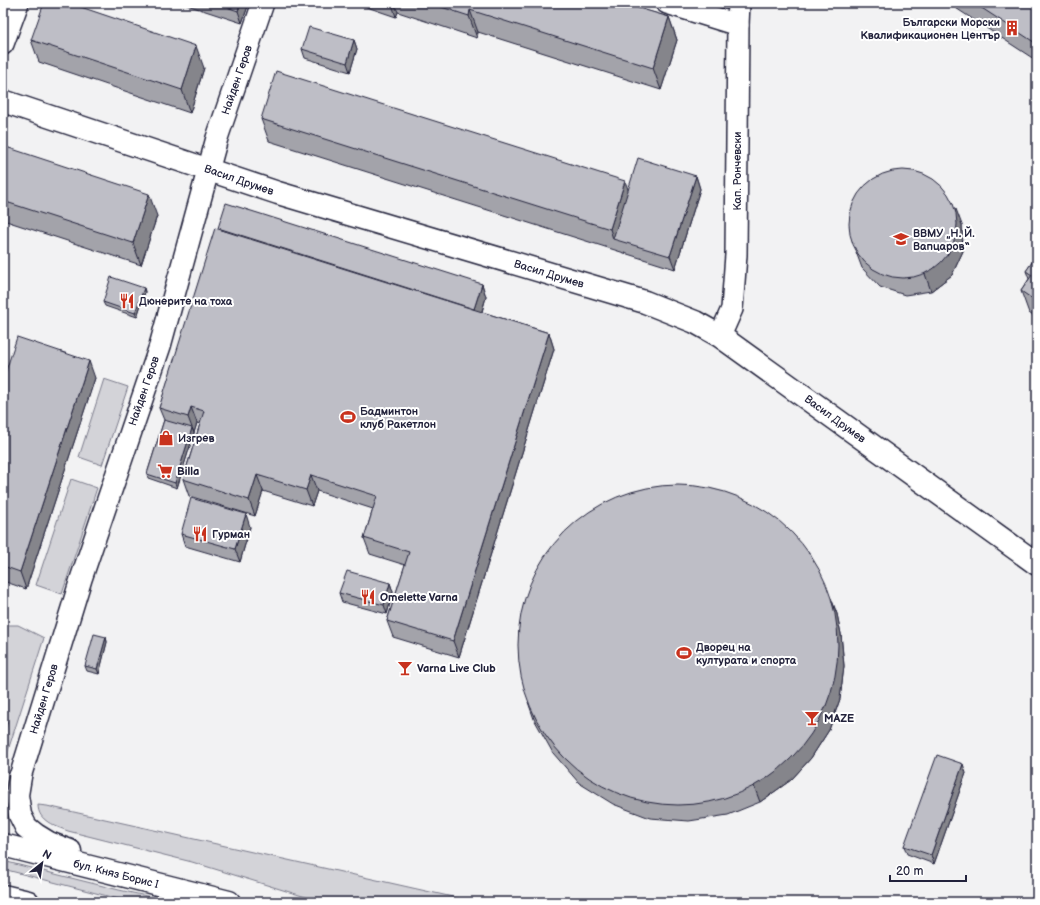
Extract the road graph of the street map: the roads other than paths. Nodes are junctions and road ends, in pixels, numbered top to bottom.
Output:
1 (18, 3) edge
2 (263, 3) edge
3 (667, 3) edge
4 (739, 3) edge
5 (738, 25) junction
6 (3, 44) edge
7 (3, 101) edge
8 (208, 169) junction
9 (720, 336) junction
10 (1037, 564) edge
11 (20, 777) junction
12 (3, 800) edge
13 (3, 845) edge
14 (174, 888) junction
15 (3, 896) edge
16 (28, 902) edge
17 (229, 902) edge

1 - 6 street
2 - 8 street, Найден Геров
3 - 5 street
4 - 5 street, Кап. Рончевски
5 - 9 street, Кап. Рончевски
7 - 8 street, Васил Друмев
8 - 9 street, Васил Друмев
8 - 11 street, Найден Геров
9 - 10 street, Васил Друмев
11 - 12 street
11 - 14 street
13 - 14 street, бул. Княз Борис I
14 - 17 street, бул. Княз Борис I
15 - 16 street

